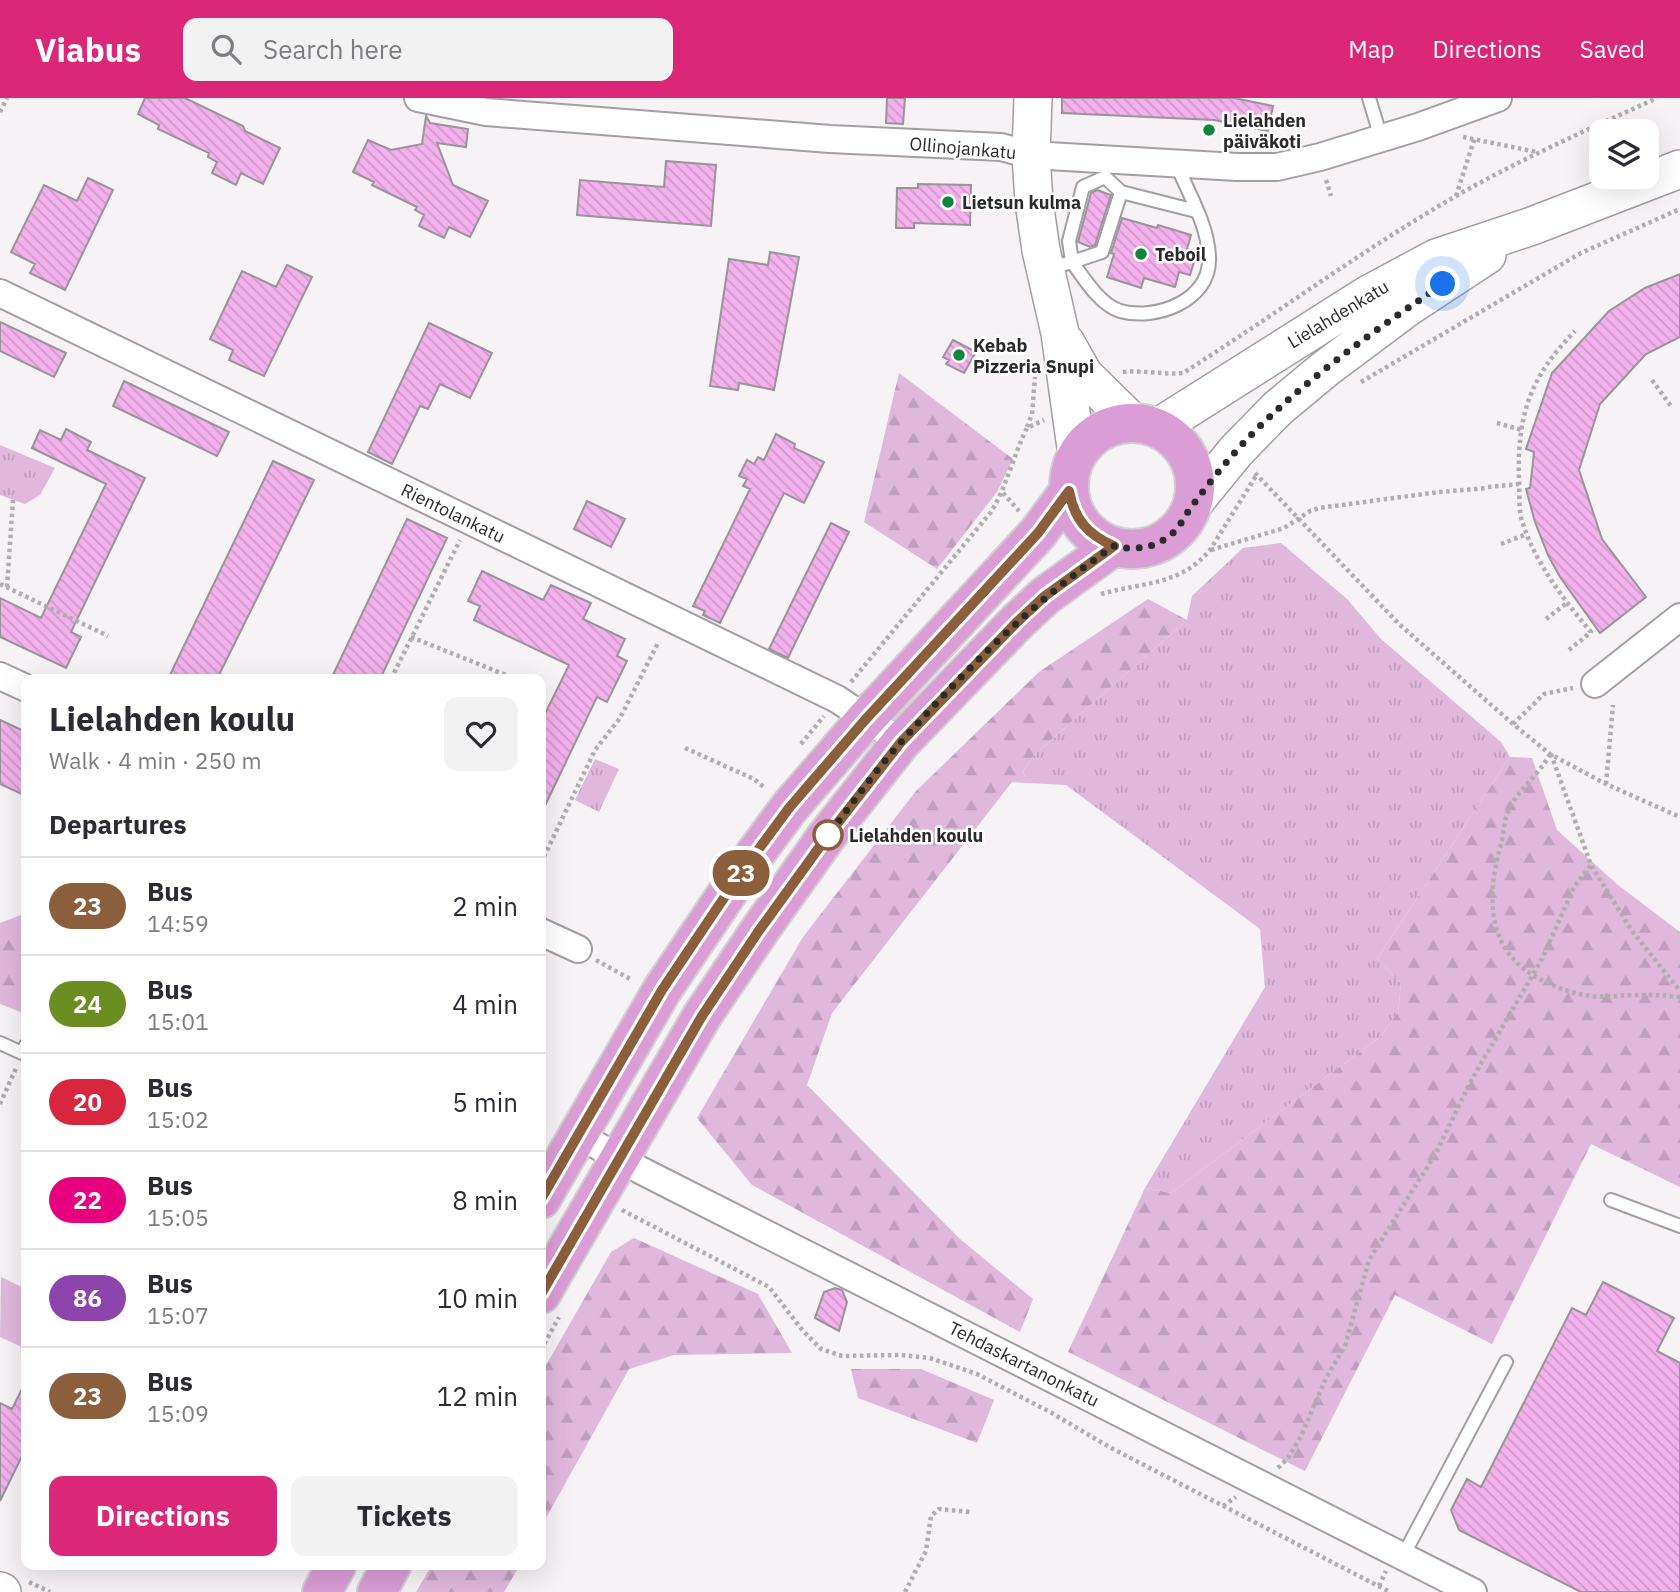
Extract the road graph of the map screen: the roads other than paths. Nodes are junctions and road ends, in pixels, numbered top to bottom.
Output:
1 (418, 98) edge
2 (1033, 98) edge
3 (1369, 98) edge
4 (1493, 100) edge
5 (1381, 138) junction
6 (1031, 155) junction
7 (1176, 163) junction
8 (1106, 168) junction
9 (1680, 169) edge
10 (1121, 192) junction
11 (1196, 211) junction
12 (1532, 226) junction
13 (1059, 266) junction
14 (0, 293) edge
15 (1060, 333) junction
16 (1145, 425) junction
17 (1073, 473) junction
18 (1192, 505) junction
19 (1114, 546) junction
20 (1680, 617) edge
21 (0, 676) edge
22 (1595, 684) dead end
23 (21, 686) edge
24 (865, 720) junction
25 (901, 742) junction
26 (546, 934) edge
27 (578, 949) road end
28 (0, 1043) edge
29 (21, 1048) edge
30 (577, 1134) junction
31 (629, 1164) junction
32 (546, 1190) edge
33 (1611, 1199) dead end
34 (1680, 1226) edge
35 (551, 1305) edge
36 (1506, 1362) dead end
37 (1403, 1556) junction
38 (334, 1570) edge
39 (389, 1570) edge
40 (322, 1592) edge
41 (377, 1592) edge
42 (1473, 1592) edge

1 - 6 street, Ollinojankatu
2 - 6 main road
3 - 5 lane
4 - 5 street, Ollinojankatu
5 - 7 street, Ollinojankatu
6 - 8 street, Ollinojankatu
6 - 13 main road
7 - 8 street, Ollinojankatu
7 - 11 lane
8 - 10 lane
8 - 13 lane
9 - 12 main road, Lielahdenkatu
10 - 11 lane
10 - 13 lane
11 - 13 lane
12 - 16 main road, Lielahdenkatu
12 - 18 main road, Lielahdenkatu
13 - 15 main road
14 - 24 street, Rientolankatu
15 - 16 main road
15 - 17 main road
16 - 17 main road
16 - 18 main road
17 - 19 main road
17 - 24 main road
18 - 19 main road
19 - 25 main road
20 - 22 street
21 - 23 street
24 - 25 street, Rientolankatu
24 - 30 main road
25 - 31 main road
26 - 27 street
28 - 29 lane
30 - 31 street, Tehdaskartanonkatu
30 - 32 main road
31 - 35 main road
31 - 37 street, Tehdaskartanonkatu
33 - 34 lane
36 - 37 lane
37 - 42 street, Tehdaskartanonkatu
38 - 40 main road
39 - 41 main road

